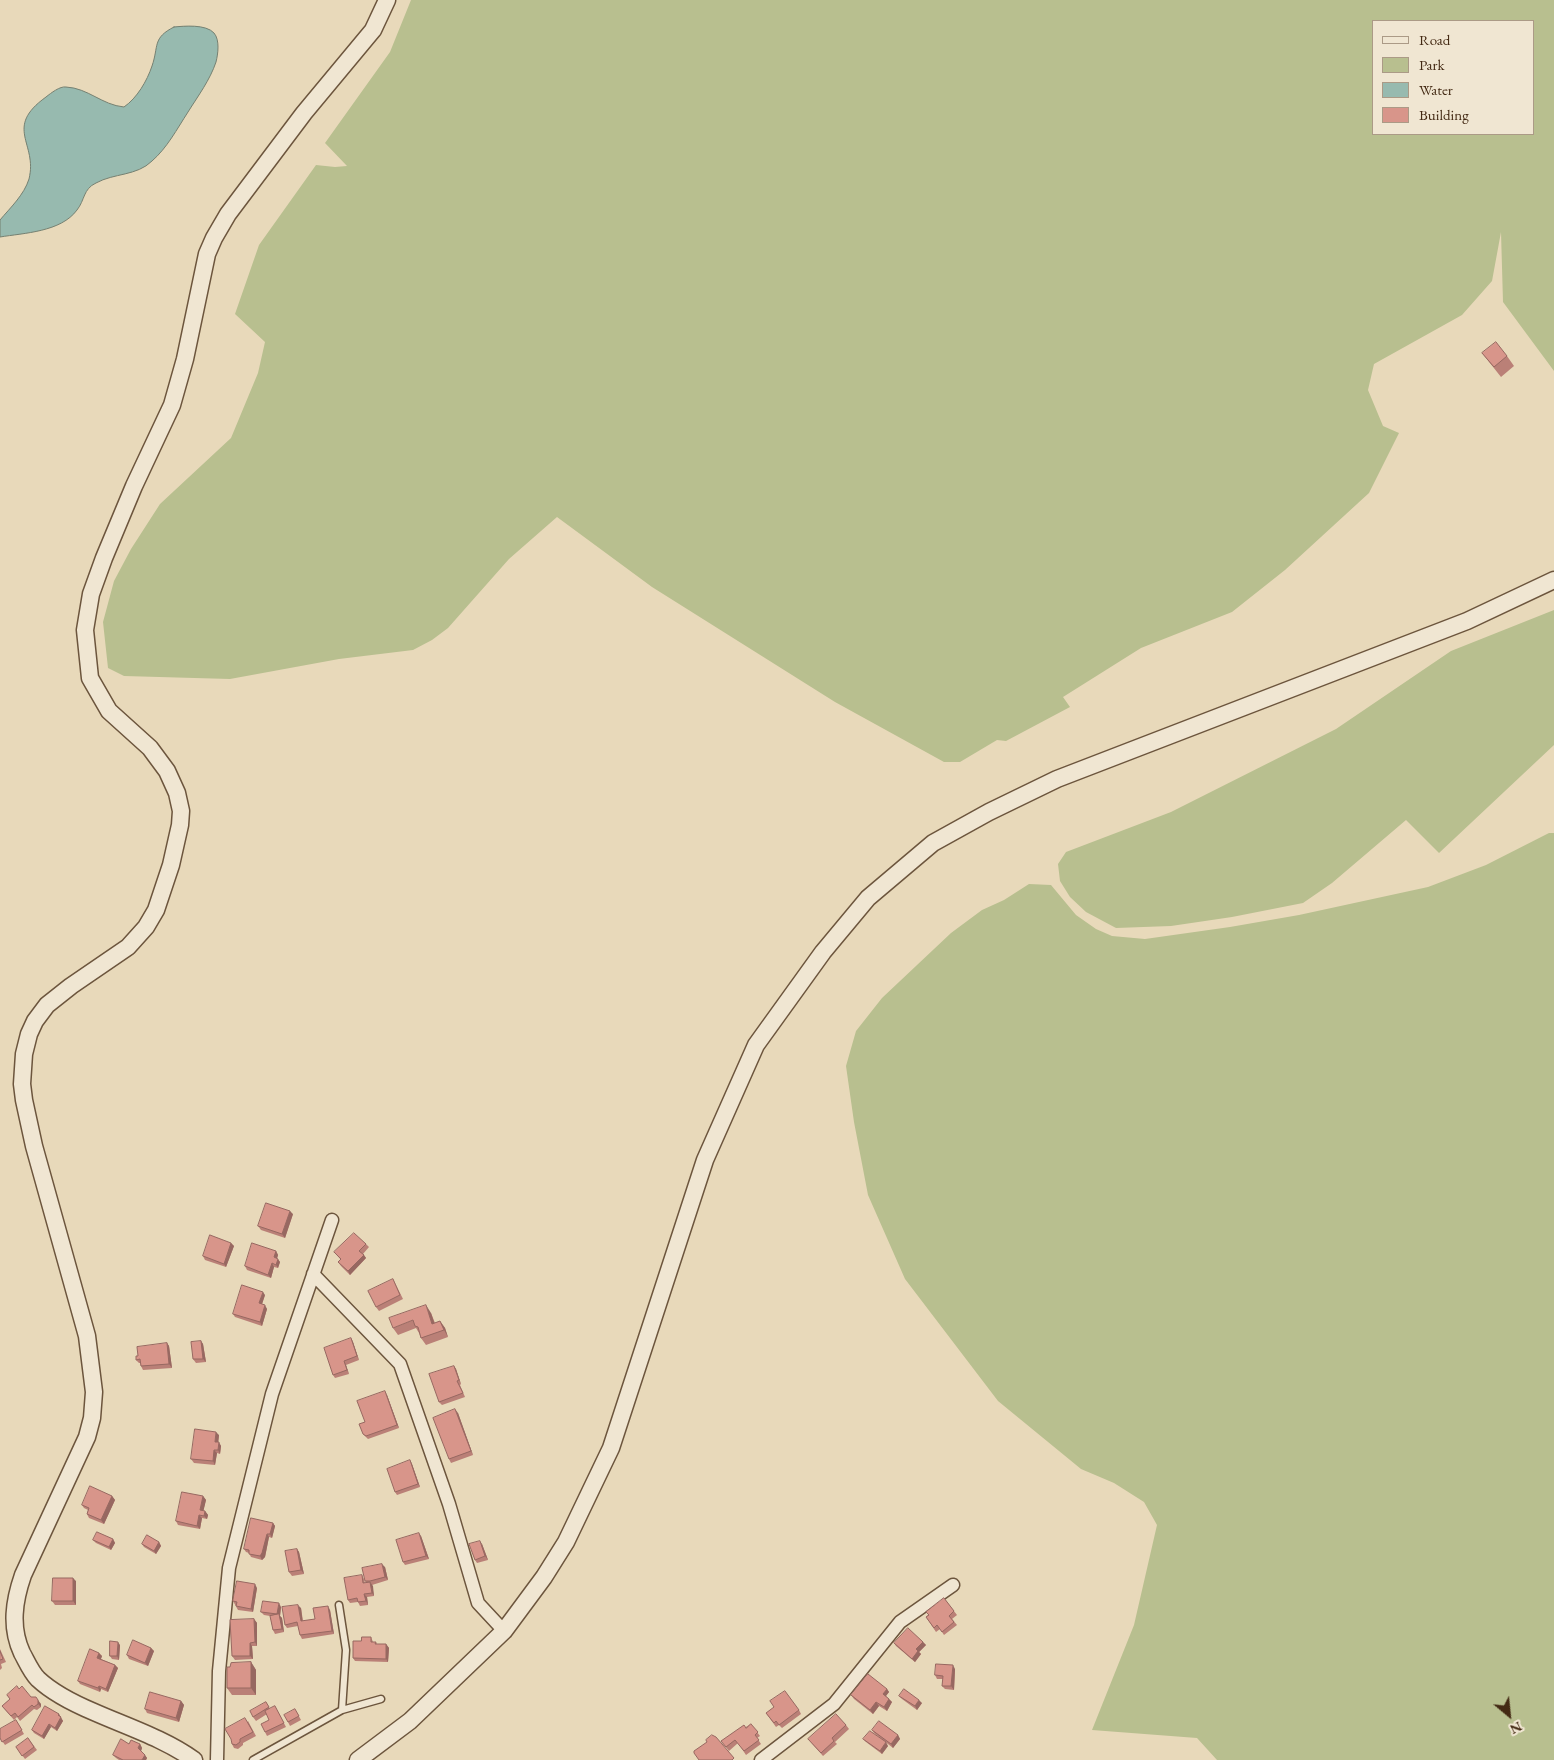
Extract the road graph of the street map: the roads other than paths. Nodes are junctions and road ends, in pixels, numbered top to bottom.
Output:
1 (387, 0) edge
2 (1554, 580) edge
3 (332, 1220) dead end
4 (313, 1274) junction
5 (953, 1585) dead end
6 (339, 1605) dead end
7 (504, 1631) junction
8 (381, 1699) dead end
9 (342, 1710) junction
10 (194, 1760) edge
11 (217, 1760) edge
12 (253, 1760) edge
13 (358, 1760) edge
14 (761, 1760) edge

1 - 10 street
2 - 7 street
3 - 4 street
4 - 7 street
4 - 11 street
5 - 14 street
6 - 9 lane
7 - 13 street
8 - 9 lane
9 - 12 lane

